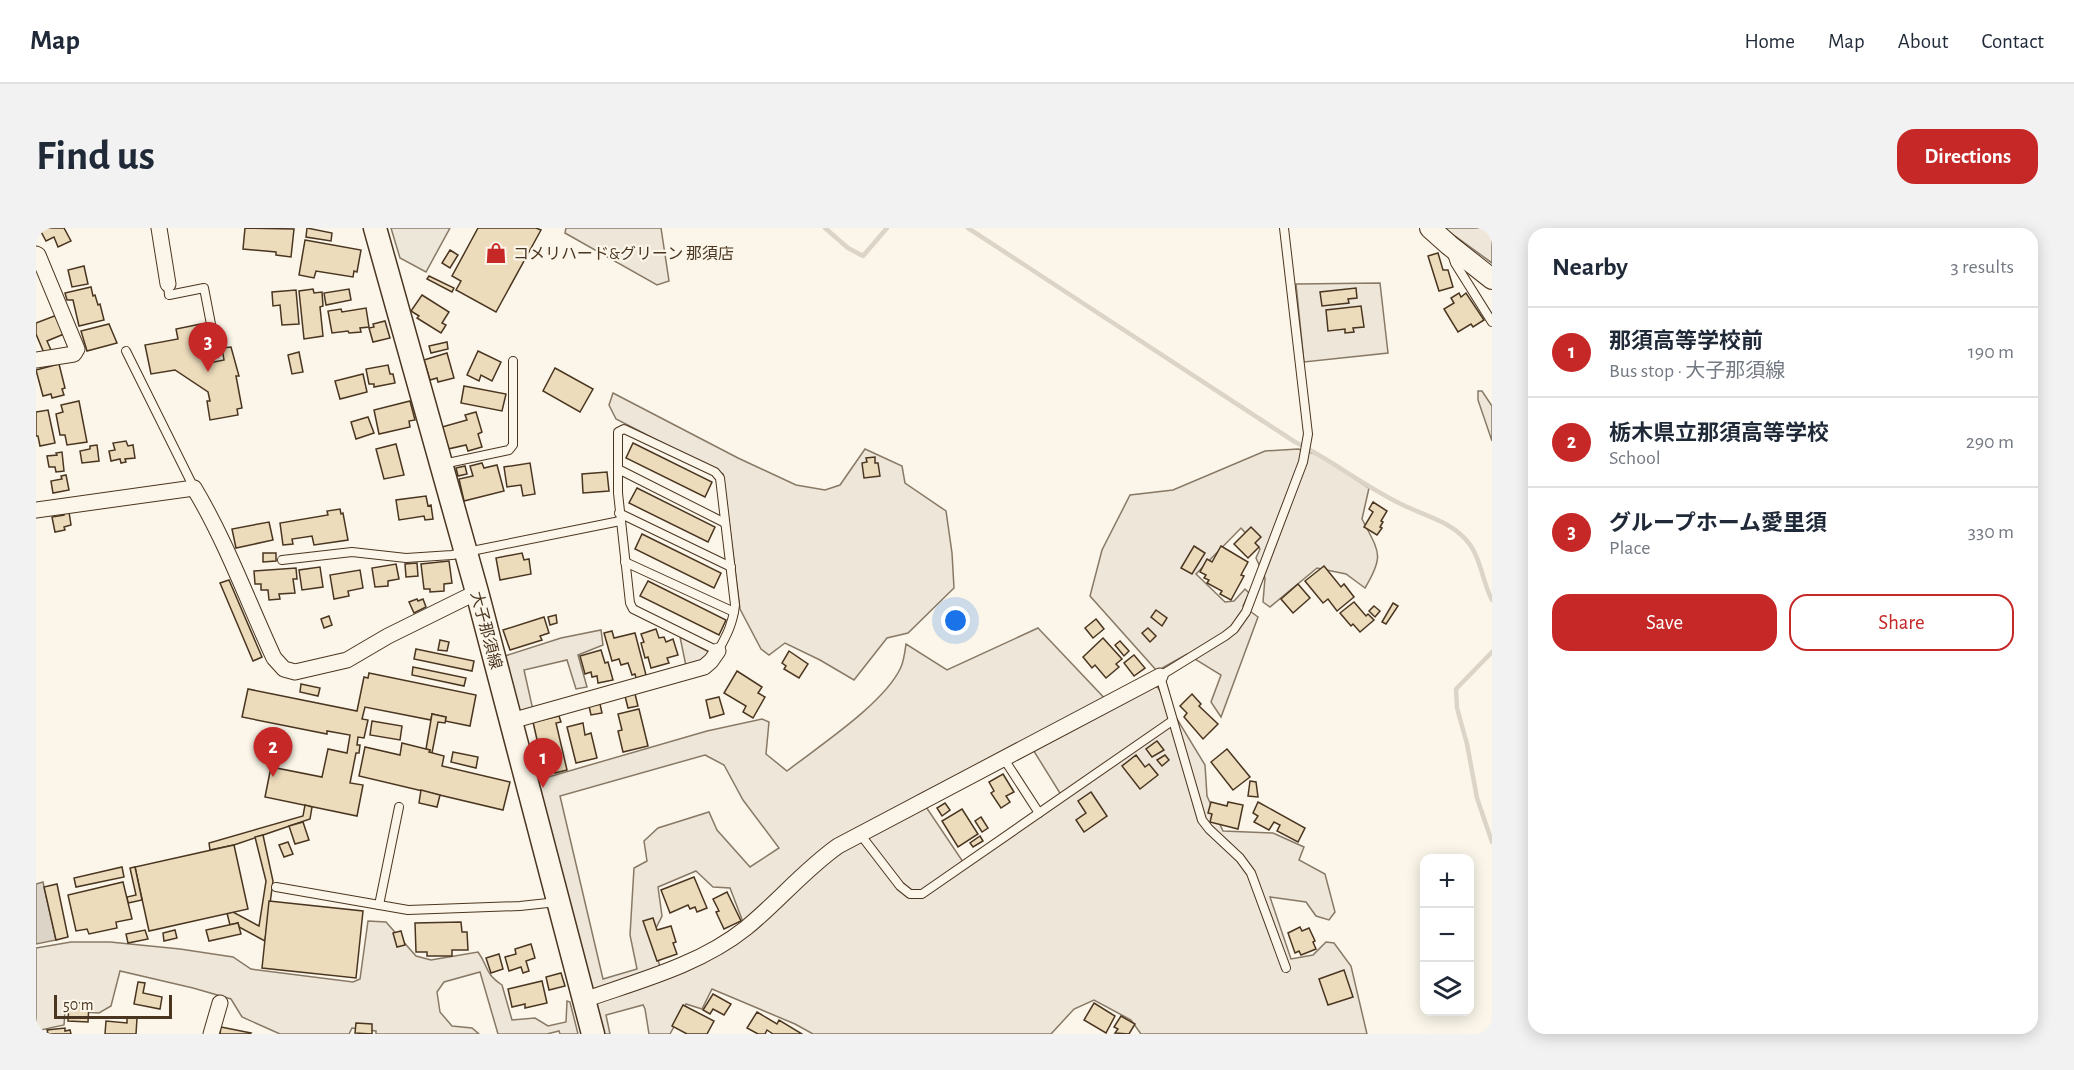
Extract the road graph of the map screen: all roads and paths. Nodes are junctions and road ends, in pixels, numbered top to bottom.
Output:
1 (159, 228) edge
2 (375, 228) edge
3 (1284, 228) edge
4 (1430, 228) edge
5 (1449, 245) junction
6 (36, 254) edge
7 (1492, 279) edge
8 (168, 284) joint
9 (1492, 322) edge
10 (215, 345) dead end
11 (126, 351) dead end
12 (36, 360) edge
13 (513, 361) dead end
14 (440, 465) junction
15 (618, 469) junction
16 (194, 488) junction
17 (36, 510) edge
18 (620, 517) junction
19 (725, 523) junction
20 (466, 553) junction
21 (282, 560) dead end
22 (625, 562) junction
23 (731, 567) junction
24 (477, 592) junction
25 (734, 612) junction
26 (718, 651) junction
27 (1160, 676) junction
28 (511, 721) junction
29 (1172, 721) junction
30 (1004, 759) junction
31 (399, 807) dead end
32 (1039, 813) junction
33 (860, 834) junction
34 (276, 887) dead end
35 (558, 902) junction
36 (379, 905) junction
37 (1286, 968) dead end
38 (584, 1000) junction
39 (220, 1003) dead end
40 (211, 1034) edge
41 (593, 1034) edge

1 - 8 street
2 - 14 main road, 大子那須線
3 - 27 lane
4 - 5 main road
5 - 7 main road
5 - 9 lane
6 - 12 street
8 - 10 lane
11 - 16 lane
13 - 14 lane
14 - 20 main road, 大子那須線
15 - 18 lane
15 - 19 lane
15 - 19 lane
16 - 17 street
16 - 24 street
18 - 20 lane
18 - 22 lane
18 - 23 lane
19 - 23 lane
20 - 21 lane
20 - 24 main road, 大子那須線
22 - 25 lane
22 - 26 lane
23 - 25 lane
24 - 28 main road, 大子那須線
25 - 26 lane
26 - 28 street
27 - 29 lane
27 - 30 street
28 - 35 main road, 大子那須線
29 - 32 lane
29 - 37 lane
30 - 32 lane
30 - 33 street
31 - 36 lane
32 - 33 lane
33 - 38 street
34 - 36 lane
35 - 36 lane
35 - 38 main road, 大子那須線
38 - 41 main road, 大子那須線
39 - 40 street

